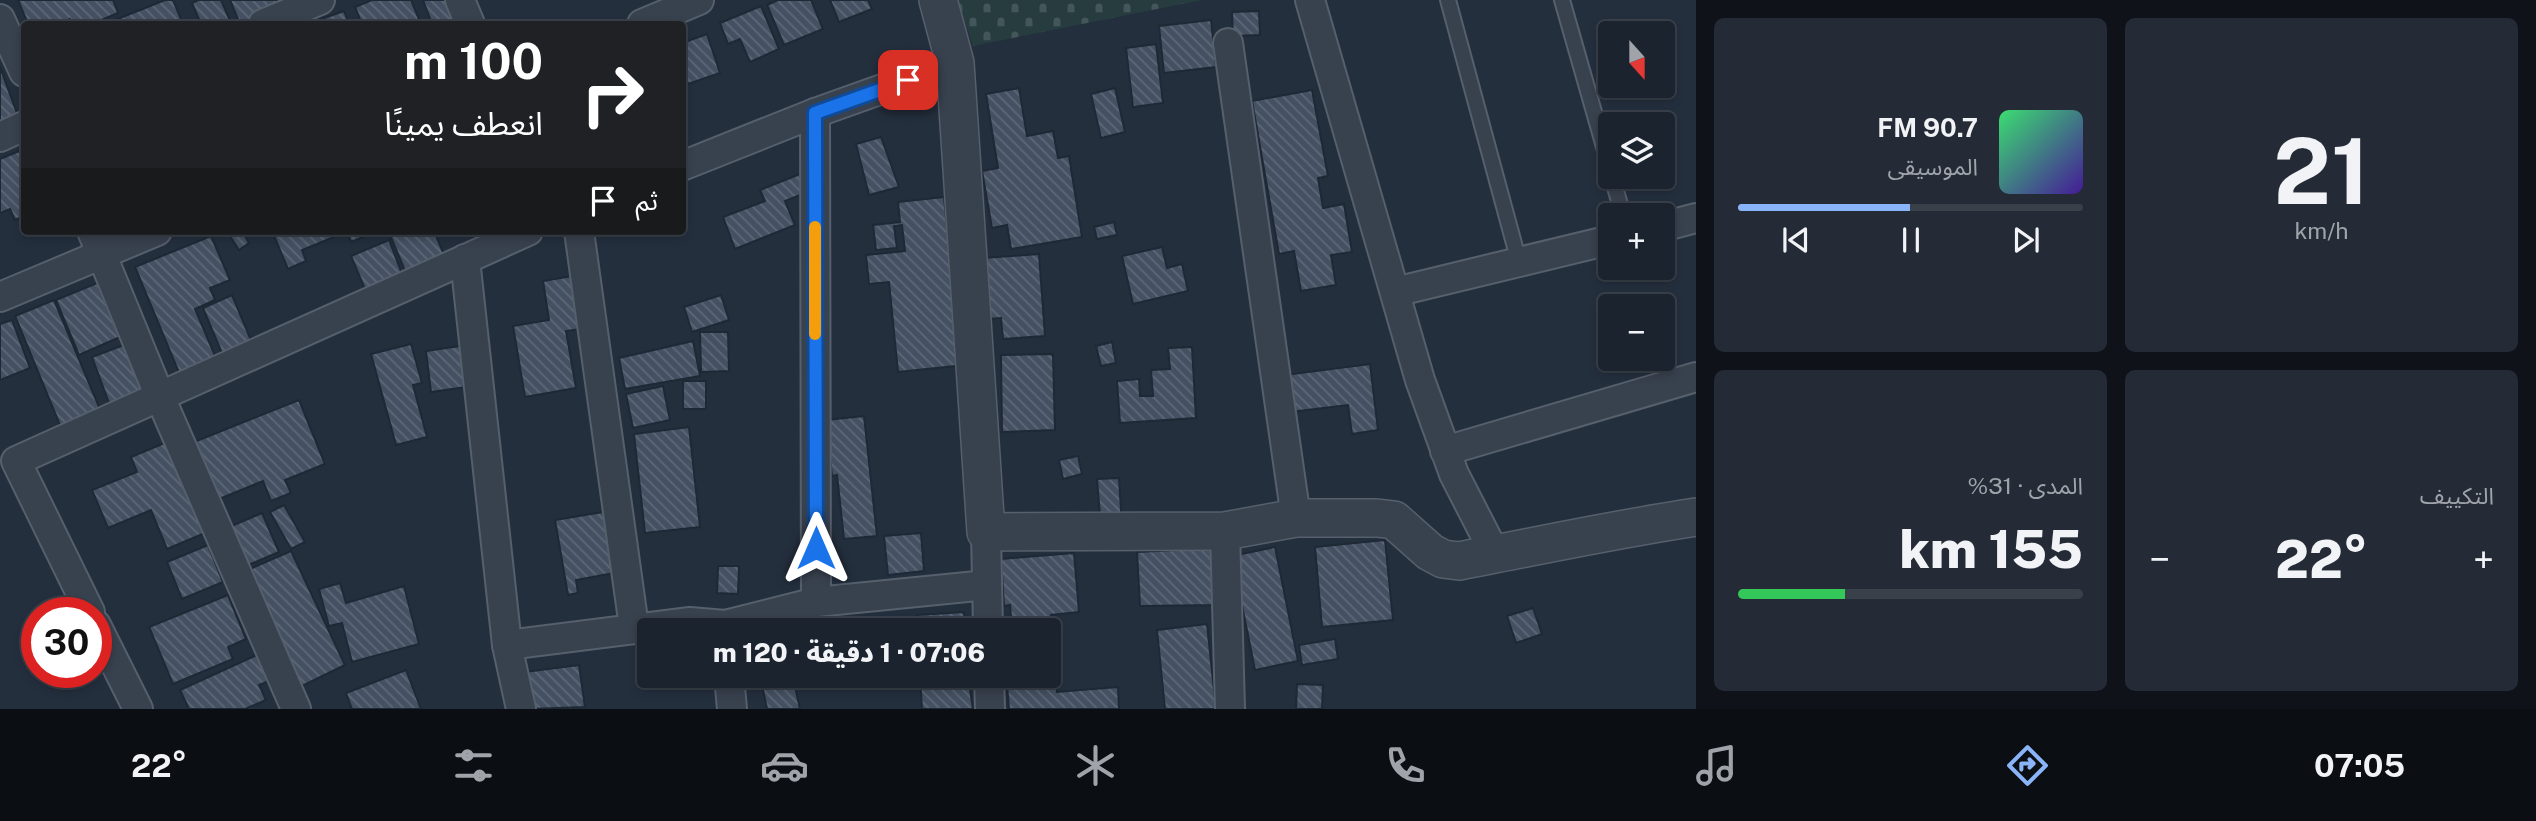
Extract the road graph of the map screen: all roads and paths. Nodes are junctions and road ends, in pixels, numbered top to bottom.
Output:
1 (320, 0) edge
2 (460, 0) edge
3 (699, 0) edge
4 (938, 0) edge
5 (1312, 0) edge
6 (1448, 0) edge
7 (1562, 0) edge
8 (0, 19) edge
9 (270, 21) edge
10 (469, 21) edge
11 (649, 21) edge
12 (1228, 43) dead end
13 (955, 63) junction
14 (21, 65) edge
15 (815, 113) junction
16 (21, 127) edge
17 (1598, 127) edge
18 (0, 136) edge
19 (686, 164) edge
20 (1696, 218) edge
21 (1675, 224) edge
22 (138, 235) edge
23 (519, 235) edge
24 (580, 235) edge
25 (97, 243) edge
26 (1598, 243) edge
27 (464, 259) junction
28 (1519, 262) junction
29 (1395, 292) junction
30 (0, 297) edge
31 (1696, 377) edge
32 (160, 397) junction
33 (1445, 451) junction
34 (8, 461) edge
35 (1696, 517) edge
36 (1296, 518) junction
37 (1225, 531) junction
38 (986, 532) junction
39 (1495, 554) junction
40 (987, 585) junction
41 (82, 597) edge
42 (816, 602) junction
43 (758, 618) edge
44 (988, 618) edge
45 (634, 627) junction
46 (637, 627) edge
47 (507, 645) junction
48 (112, 657) edge
49 (730, 688) edge
50 (989, 688) edge
51 (138, 709) edge
52 (296, 709) edge
53 (521, 709) edge
54 (732, 709) edge
55 (990, 709) edge
56 (1230, 709) edge

1 - 9 street
2 - 10 street
3 - 11 street
4 - 13 street
5 - 29 street
6 - 28 lane
7 - 17 lane
8 - 14 street
12 - 36 street
13 - 15 street
13 - 38 street
15 - 19 street
15 - 42 street
16 - 18 street
20 - 21 street
22 - 25 street
23 - 27 street
24 - 45 street
25 - 30 street
25 - 32 street
26 - 28 street
27 - 32 street
27 - 47 street
28 - 29 street
29 - 33 street
31 - 33 street
32 - 34 street
32 - 52 street
33 - 39 street
34 - 41 street
35 - 39 street
36 - 37 street
36 - 39 street
37 - 38 street
37 - 56 street
38 - 40 street
40 - 42 street
40 - 44 street
42 - 43 street
45 - 46 street
45 - 47 street
47 - 53 street
48 - 51 street
49 - 54 street
50 - 55 street

